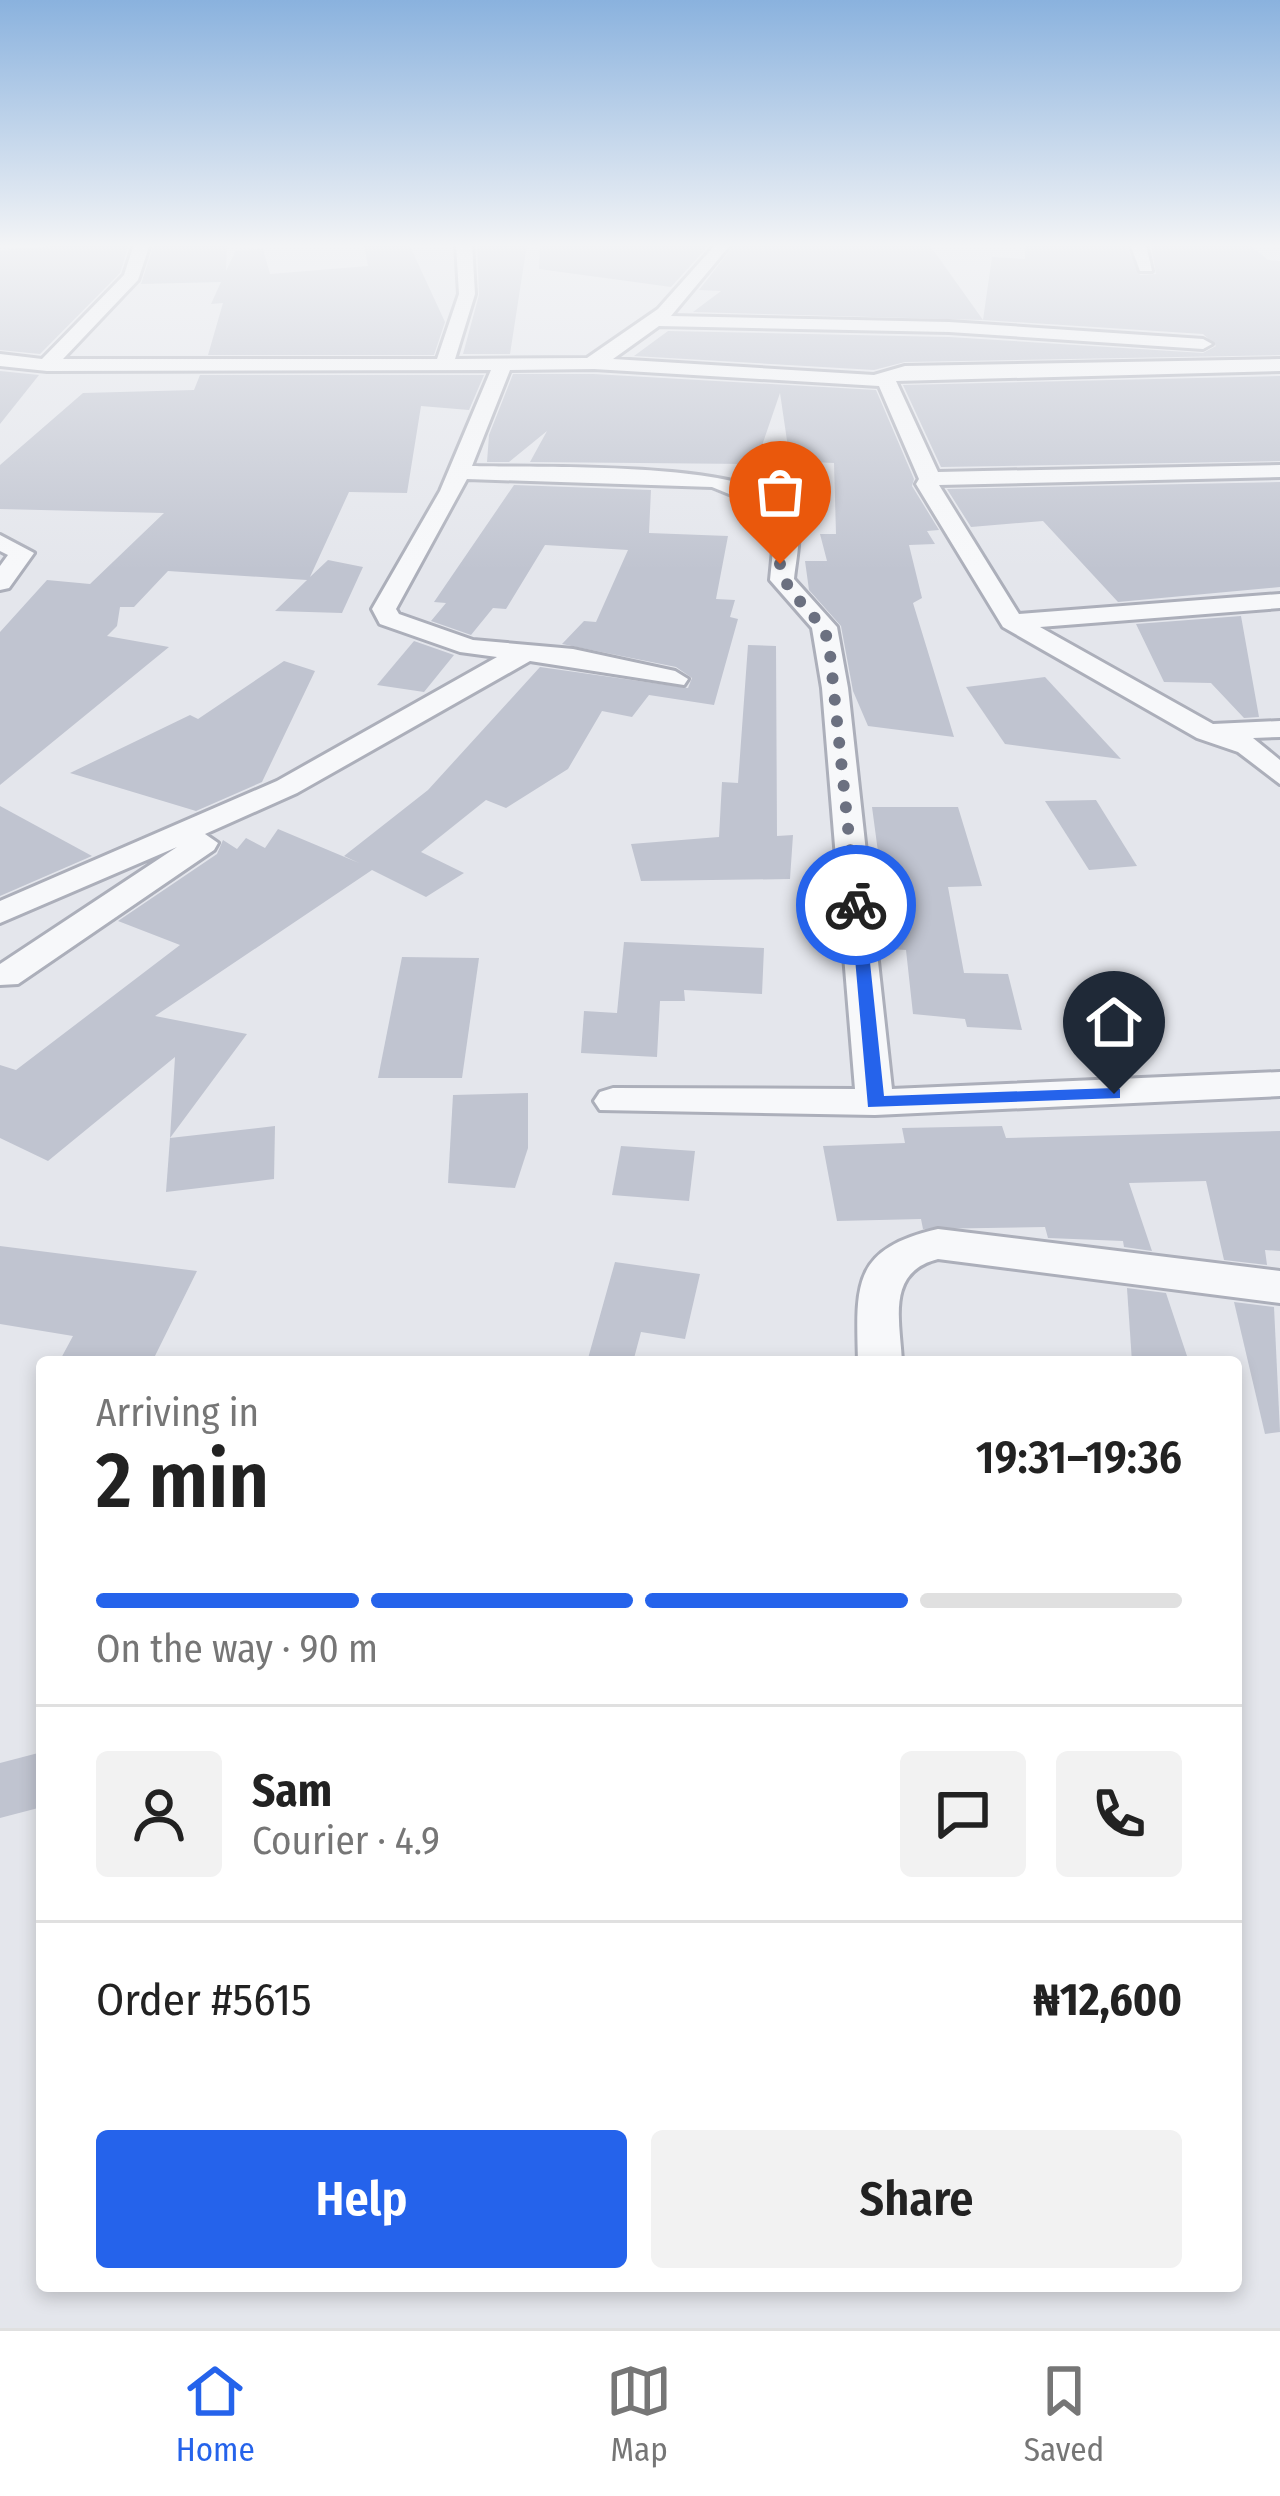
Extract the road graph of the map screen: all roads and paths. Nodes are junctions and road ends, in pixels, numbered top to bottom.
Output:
1 (59, 353) edge
2 (448, 353) edge
3 (613, 353) edge
4 (870, 353) edge
5 (923, 353) edge
6 (886, 355) junction
7 (0, 360) edge
8 (591, 364) junction
9 (47, 365) junction
10 (444, 365) junction
11 (502, 365) junction
12 (1280, 365) edge
13 (1280, 471) edge
14 (464, 472) junction
15 (930, 479) junction
16 (0, 542) edge
17 (0, 583) edge
18 (1280, 601) edge
19 (1012, 622) junction
20 (524, 653) junction
21 (675, 680) dead end
22 (1280, 729) edge
23 (1208, 732) junction
24 (1280, 775) edge
25 (287, 787) junction
26 (0, 913) edge
27 (6, 976) dead end
28 (1280, 1084) edge
29 (613, 1101) dead end
30 (875, 1102) junction
31 (1280, 1287) edge
32 (880, 1356) edge

1 - 9 street
2 - 10 street
3 - 8 street
4 - 6 street
5 - 6 street
6 - 8 street
6 - 12 street
6 - 15 street
7 - 9 street
8 - 11 street
9 - 10 street
10 - 11 street
11 - 14 street
13 - 15 street
14 - 20 street
14 - 30 street
15 - 19 street
16 - 17 street
18 - 19 street
19 - 23 street
20 - 21 street
20 - 25 street
22 - 23 street
23 - 24 street
25 - 26 street
25 - 27 street
28 - 30 street
29 - 30 street
31 - 32 street

